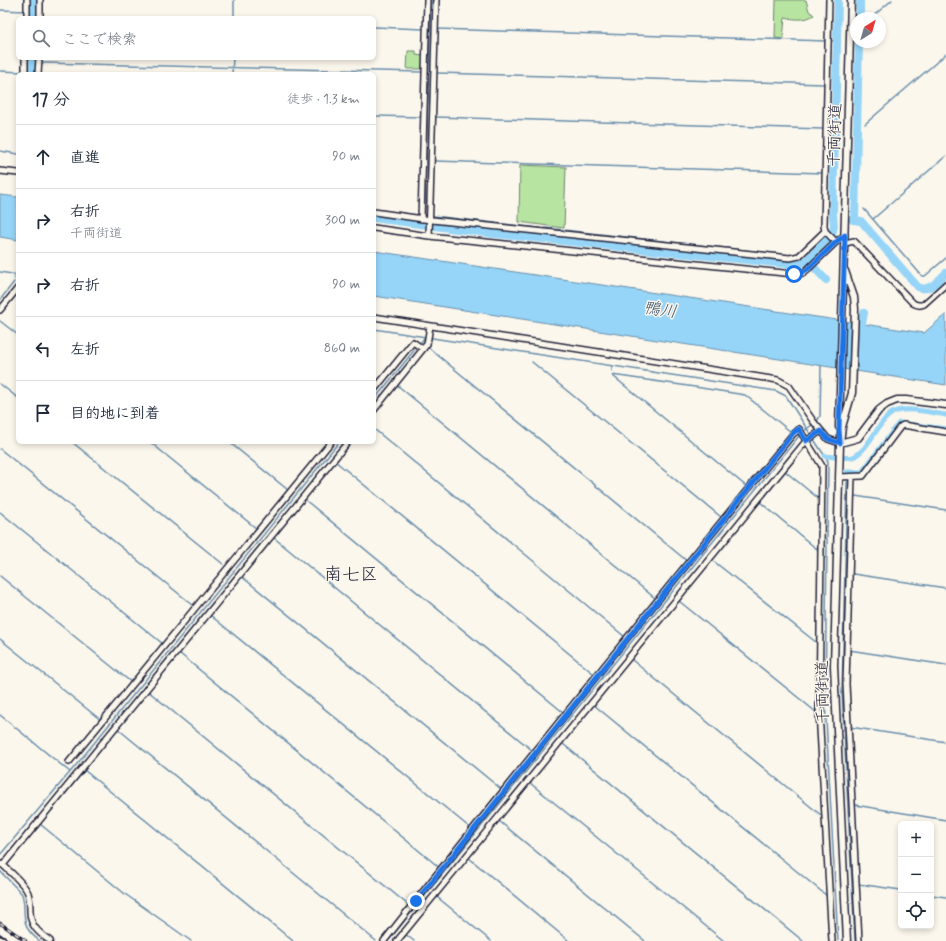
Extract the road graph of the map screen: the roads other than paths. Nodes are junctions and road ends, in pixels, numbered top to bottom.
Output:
1 (27, 0) edge
2 (40, 0) edge
3 (428, 0) edge
4 (436, 0) edge
5 (829, 0) edge
6 (851, 0) edge
7 (26, 16) edge
8 (40, 16) edge
9 (25, 60) edge
10 (39, 60) edge
11 (25, 72) edge
12 (38, 72) edge
13 (0, 171) edge
14 (16, 173) edge
15 (376, 212) edge
16 (426, 222) junction
17 (376, 228) edge
18 (826, 232) junction
19 (845, 235) junction
20 (429, 236) junction
21 (834, 240) junction
22 (845, 242) junction
23 (845, 271) junction
24 (946, 284) edge
25 (16, 290) edge
26 (0, 310) edge
27 (376, 317) edge
28 (430, 327) junction
29 (420, 347) junction
30 (376, 388) edge
31 (946, 405) edge
32 (376, 407) edge
33 (819, 432) junction
34 (946, 432) edge
35 (808, 440) junction
36 (840, 443) junction
37 (329, 444) edge
38 (346, 444) edge
39 (852, 477) junction
40 (839, 478) junction
41 (69, 762) dead end
42 (1, 864) edge
43 (0, 929) edge
44 (0, 939) edge
45 (4, 941) edge
46 (17, 941) edge
47 (50, 941) edge
48 (384, 941) edge
49 (397, 941) edge
50 (832, 941) edge
51 (847, 941) edge
52 (859, 941) edge

1 - 7 street
2 - 8 street
3 - 16 street
4 - 16 street
5 - 18 street
6 - 19 street, 千両街道
9 - 11 street
10 - 12 street
13 - 14 street
15 - 16 street
16 - 18 street
16 - 20 street
17 - 20 street
18 - 21 street
19 - 21 street
19 - 22 street, 千両街道
20 - 21 street
22 - 23 street, 千両街道
22 - 24 street
23 - 36 street, 千両街道
23 - 36 street, 千両街道
25 - 26 street
27 - 28 street
28 - 29 street
28 - 33 street
29 - 30 street
29 - 32 street
31 - 36 street
33 - 35 street
33 - 36 street
34 - 39 street
35 - 48 street
35 - 49 street
35 - 50 street
36 - 40 street, 千両街道
37 - 41 street
38 - 42 street
39 - 40 street
39 - 52 street
40 - 51 street, 千両街道
42 - 47 street
43 - 46 main road
44 - 45 street

